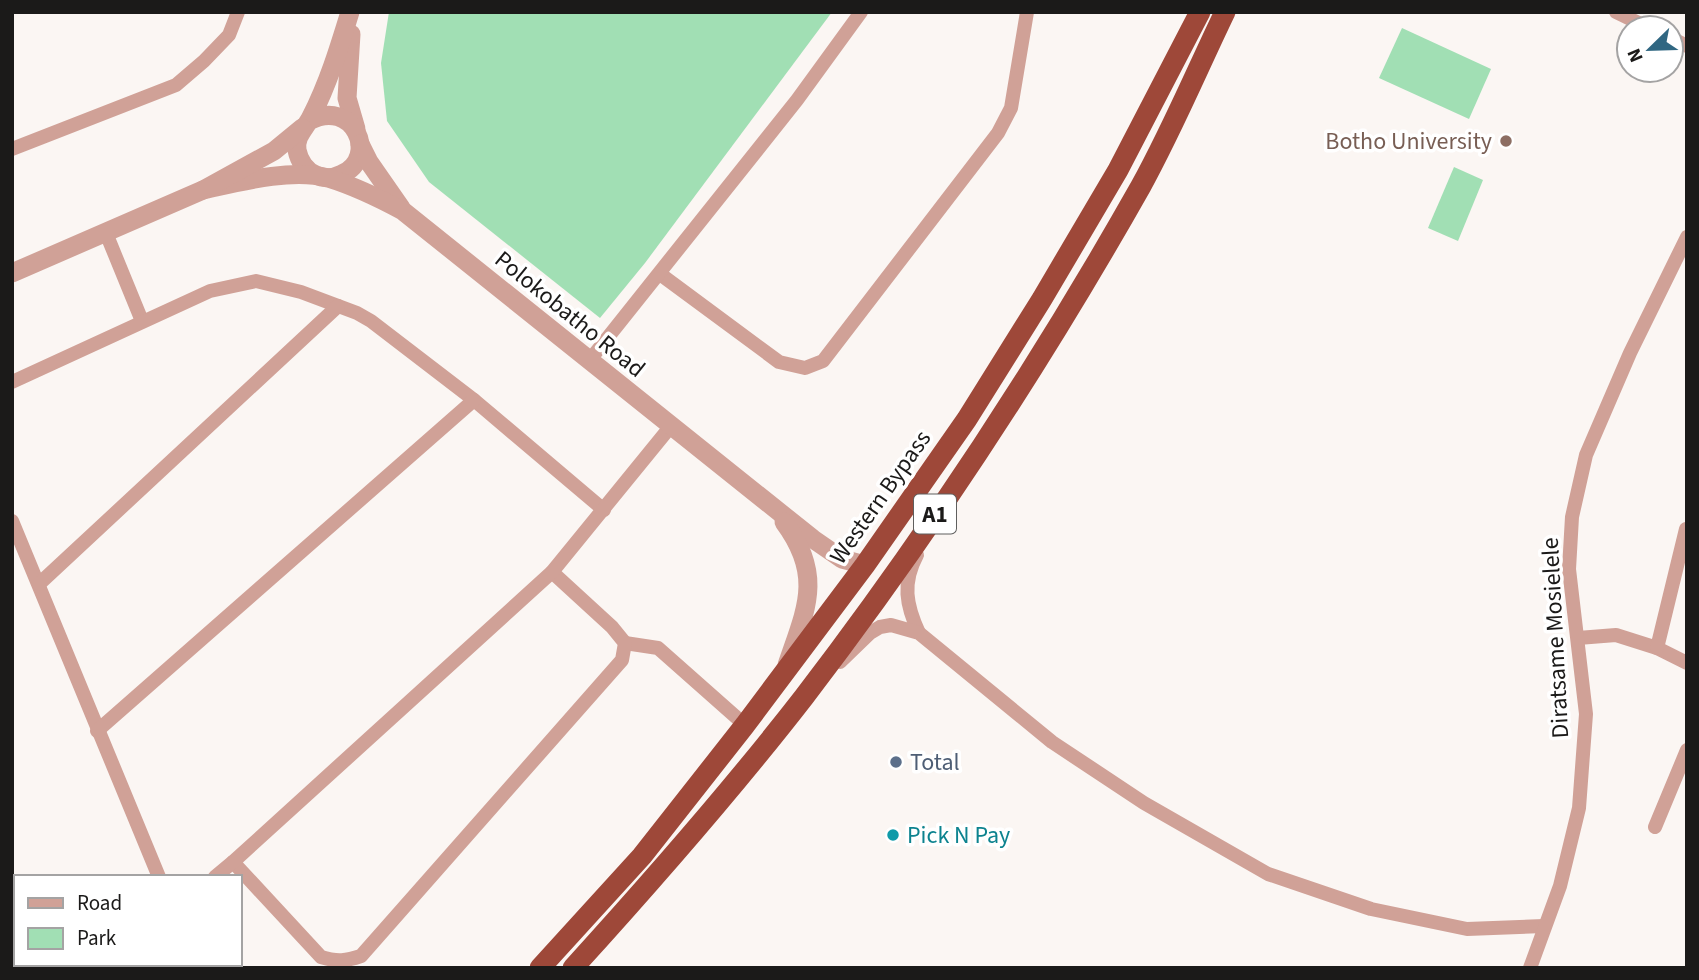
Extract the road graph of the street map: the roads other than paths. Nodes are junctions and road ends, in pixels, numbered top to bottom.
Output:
1 (238, 12) edge
2 (352, 12) edge
3 (861, 12) edge
4 (1027, 12) edge
5 (1200, 12) edge
6 (1225, 12) edge
7 (305, 125) junction
8 (358, 136) junction
9 (12, 149) edge
10 (326, 178) junction
11 (203, 190) junction
12 (403, 211) junction
13 (106, 233) junction
14 (1687, 237) edge
15 (12, 273) edge
16 (660, 274) junction
17 (338, 306) junction
18 (142, 321) junction
19 (589, 361) junction
20 (12, 382) edge
21 (474, 400) junction
22 (671, 426) junction
23 (966, 469) junction
24 (773, 507) junction
25 (604, 510) junction
26 (12, 521) edge
27 (1686, 529) edge
28 (865, 565) junction
29 (552, 572) junction
30 (39, 584) junction
31 (919, 633) junction
32 (1578, 638) junction
33 (625, 643) junction
34 (1657, 648) junction
35 (1687, 663) edge
36 (783, 676) junction
37 (803, 698) junction
38 (745, 725) junction
39 (97, 731) junction
40 (1687, 750) edge
41 (1655, 827) dead end
42 (233, 862) junction
43 (158, 875) edge
44 (217, 875) edge
45 (1544, 926) junction
46 (540, 968) edge
47 (573, 968) edge
48 (1530, 968) edge

1 - 9 street
2 - 7 street
2 - 8 street
3 - 16 street
4 - 16 street
5 - 28 highway, Western Bypass / A1
6 - 23 highway, A1
7 - 8 street
7 - 10 street
7 - 11 street
8 - 10 street
8 - 12 street
10 - 11 street
10 - 12 street, Polokobatho Road
11 - 13 street
12 - 19 street, Polokobatho Road
13 - 15 street
13 - 18 street
14 - 32 street, Diratsame Mosielele
16 - 19 street
17 - 18 street
17 - 21 street
17 - 30 street
18 - 20 street
19 - 22 street, Polokobatho Road
21 - 25 street
21 - 39 street
22 - 24 street, Polokobatho Road
22 - 25 street
23 - 31 street
23 - 37 highway, A1
24 - 28 street, Polokobatho Road
24 - 36 street
25 - 29 street
26 - 30 street
27 - 34 street
28 - 36 highway, Western Bypass / A1
29 - 33 street
29 - 42 street
30 - 39 street
31 - 37 street
31 - 45 street
32 - 34 street
32 - 45 street, Diratsame Mosielele
33 - 38 street
33 - 42 street
34 - 35 street
36 - 38 highway, Western Bypass / A1
37 - 47 highway, A1
38 - 46 highway, Western Bypass / A1
39 - 43 street
40 - 41 street
42 - 44 street
45 - 48 street, Diratsame Mosielele

